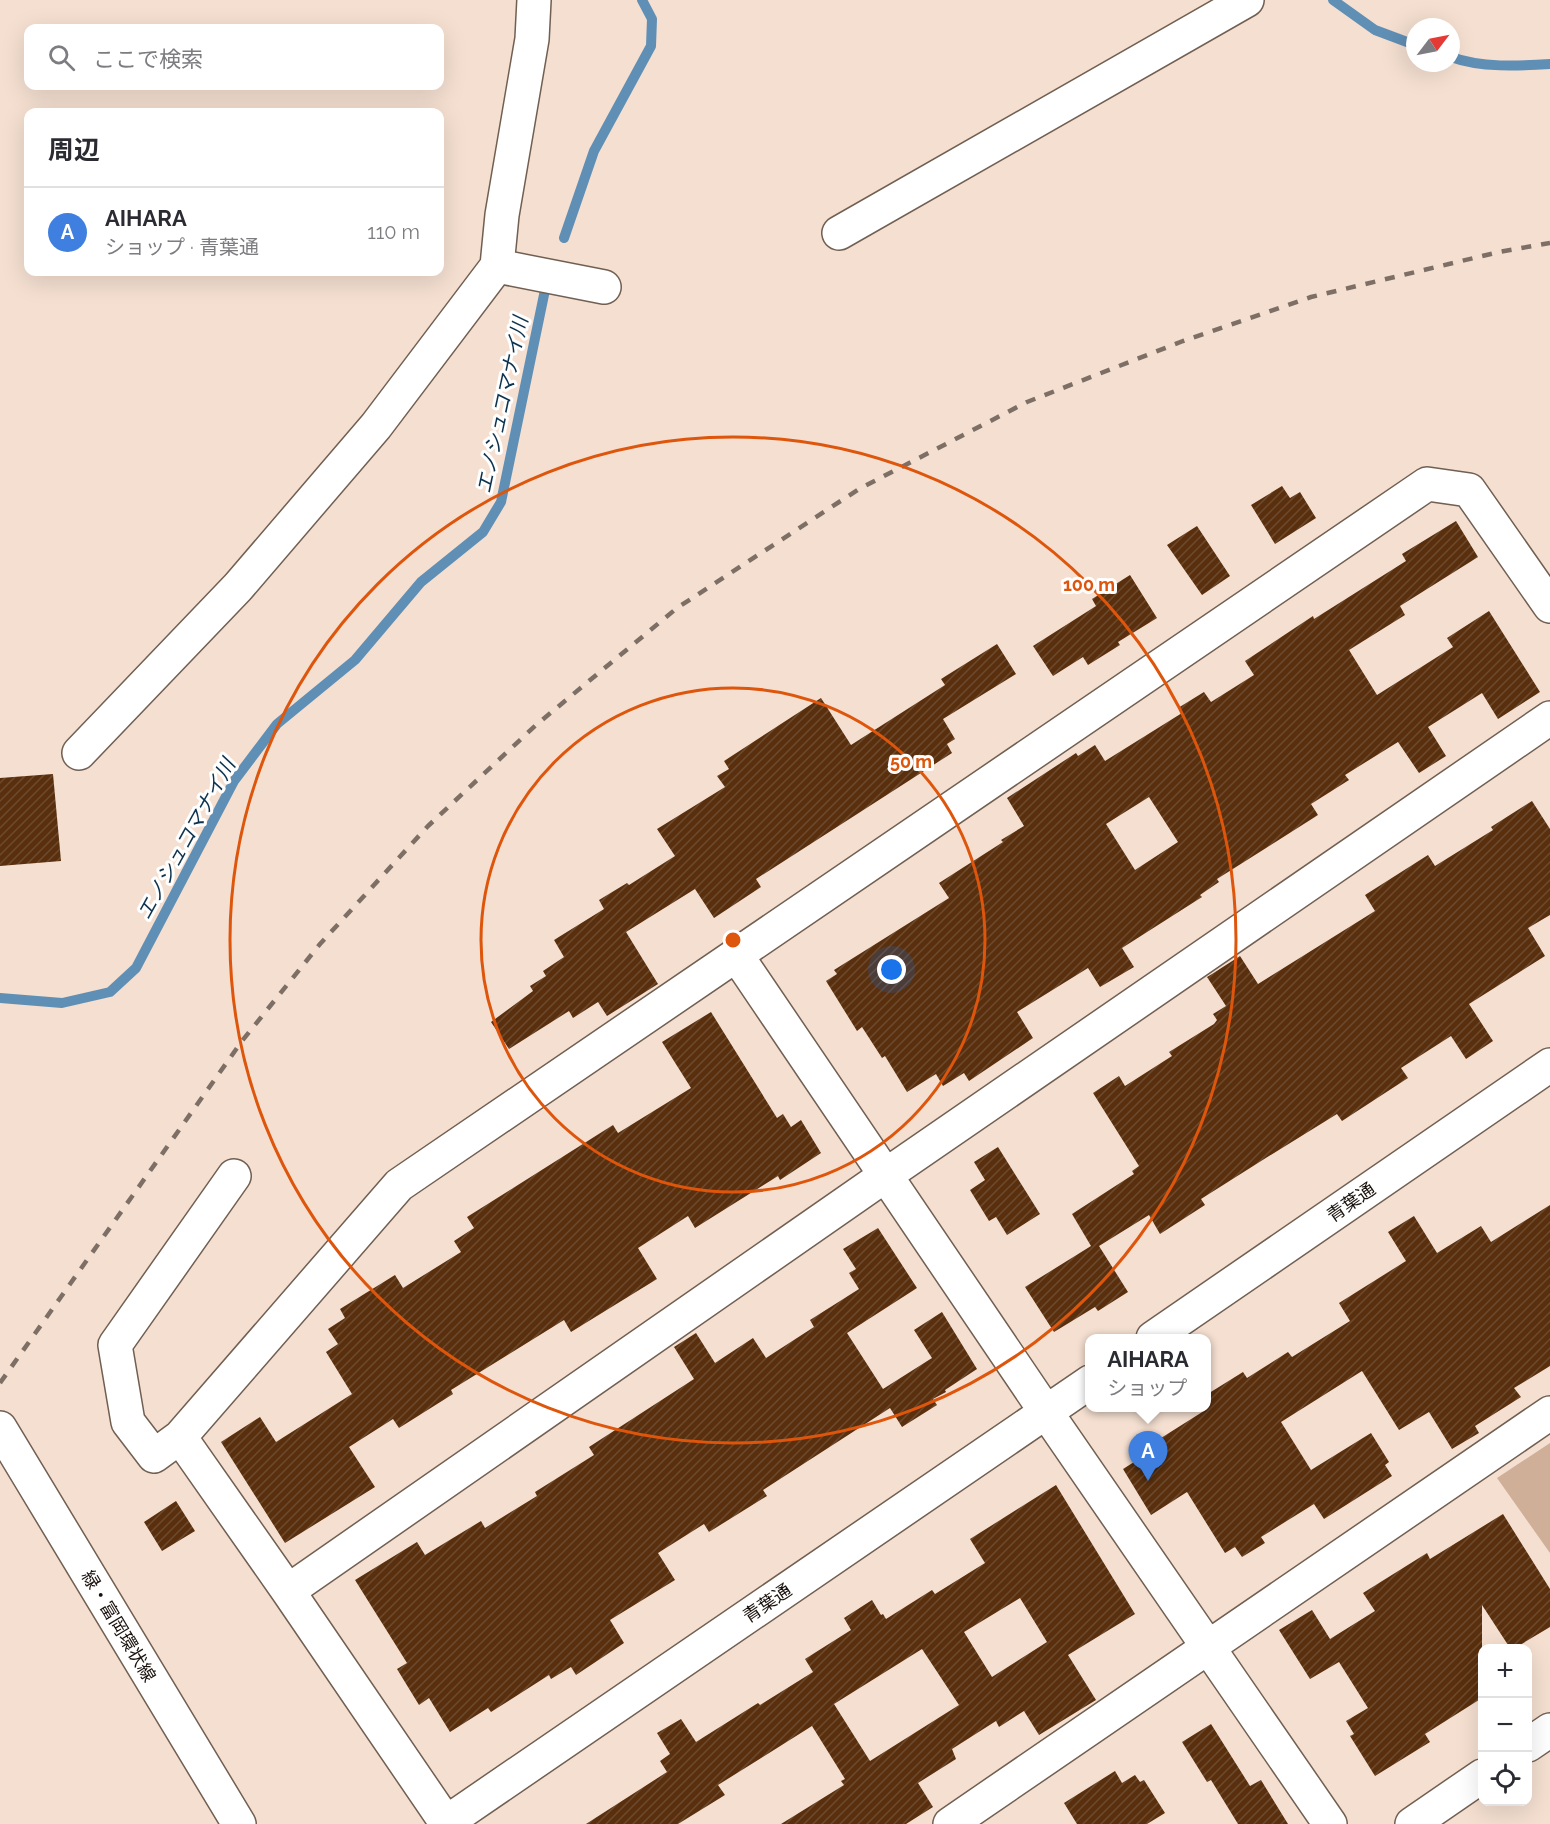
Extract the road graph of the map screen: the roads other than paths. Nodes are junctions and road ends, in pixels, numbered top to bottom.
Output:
1 (534, 0) edge
2 (1247, 0) edge
3 (839, 233) dead end
4 (497, 266) junction
5 (604, 287) dead end
6 (1550, 606) edge
7 (1550, 718) edge
8 (79, 753) dead end
9 (737, 956) junction
10 (1550, 1065) edge
11 (886, 1175) junction
12 (234, 1176) dead end
13 (1159, 1334) edge
14 (1085, 1385) edge
15 (1046, 1412) junction
16 (1550, 1413) edge
17 (0, 1428) edge
18 (180, 1437) junction
19 (288, 1591) junction
20 (1208, 1646) junction
21 (1550, 1730) edge
22 (1532, 1742) edge
23 (1478, 1779) edge
24 (238, 1824) edge
25 (445, 1824) edge
26 (950, 1824) edge
27 (1330, 1824) edge
28 (1412, 1824) edge

1 - 4 street
2 - 3 street
4 - 5 street
4 - 8 street
6 - 9 street
7 - 11 street
9 - 11 street
9 - 18 street
10 - 13 street, 青葉通
11 - 15 street
11 - 19 street
12 - 18 street
14 - 15 street, 青葉通
15 - 20 street
15 - 25 street, 青葉通
16 - 20 street
17 - 24 street, 緑・富岡環状線
18 - 19 street
19 - 25 street
20 - 26 street
20 - 27 street
21 - 22 street
23 - 28 street

